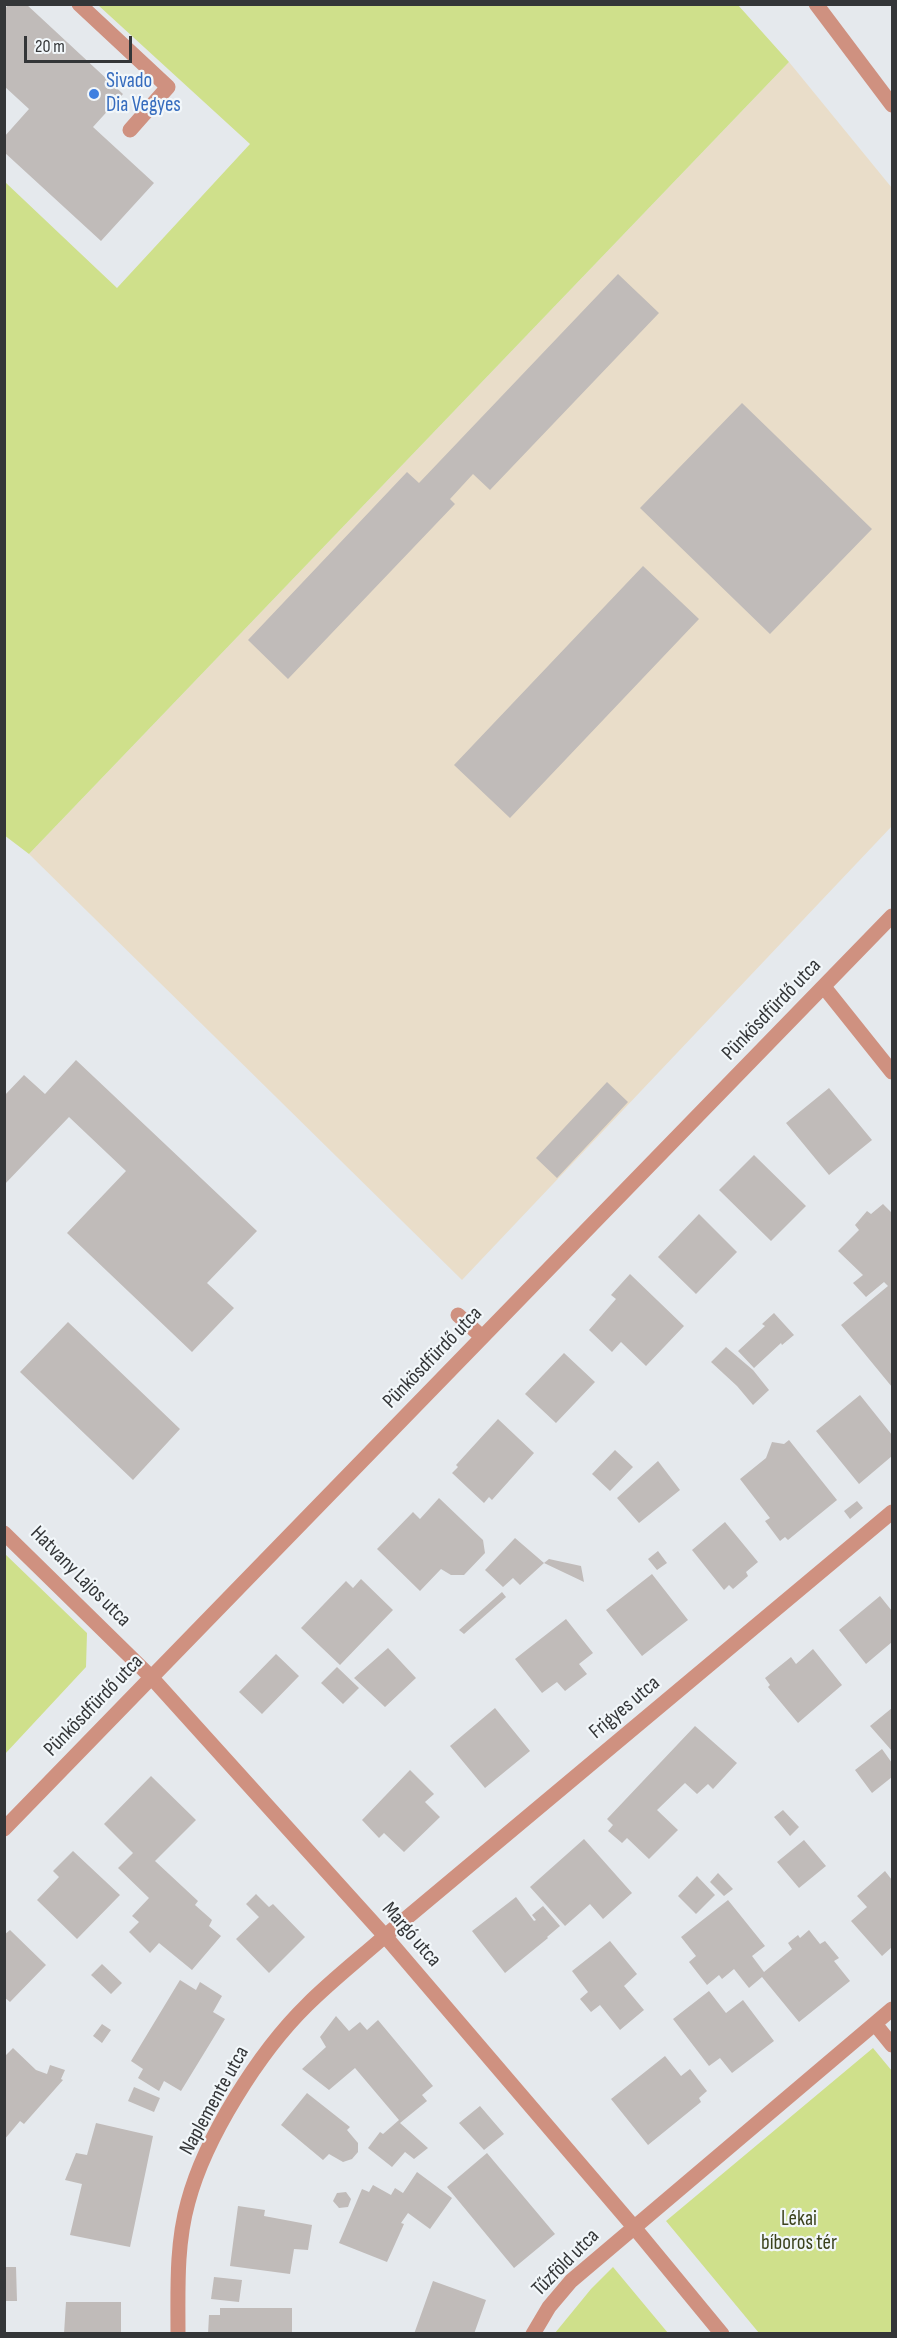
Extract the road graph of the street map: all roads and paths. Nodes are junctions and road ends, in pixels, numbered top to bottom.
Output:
1 (78, 4) edge
2 (816, 4) edge
3 (892, 105) edge
4 (130, 130) dead end
5 (892, 916) edge
6 (824, 987) junction
7 (892, 1072) edge
8 (458, 1316) dead end
9 (482, 1337) junction
10 (892, 1512) edge
11 (4, 1533) edge
12 (151, 1677) junction
13 (4, 1829) edge
14 (385, 1936) junction
15 (892, 2009) edge
16 (875, 2024) junction
17 (892, 2045) edge
18 (633, 2226) junction
19 (178, 2334) edge
20 (533, 2334) edge
21 (722, 2334) edge

1 - 4 street
2 - 3 street
5 - 6 street, Pünkösdfürdő utca
6 - 7 street
6 - 9 street, Pünkösdfürdő utca
8 - 9 street
9 - 12 street, Pünkösdfürdő utca
10 - 14 street, Frigyes utca
11 - 12 street, Hatvany Lajos utca
12 - 13 street, Pünkösdfürdő utca
12 - 14 street, Margó utca
14 - 18 street, Margó utca
14 - 19 street, Naplemente utca
15 - 16 street
16 - 17 street
16 - 18 street
18 - 20 street, Tűzföld utca
18 - 21 street

